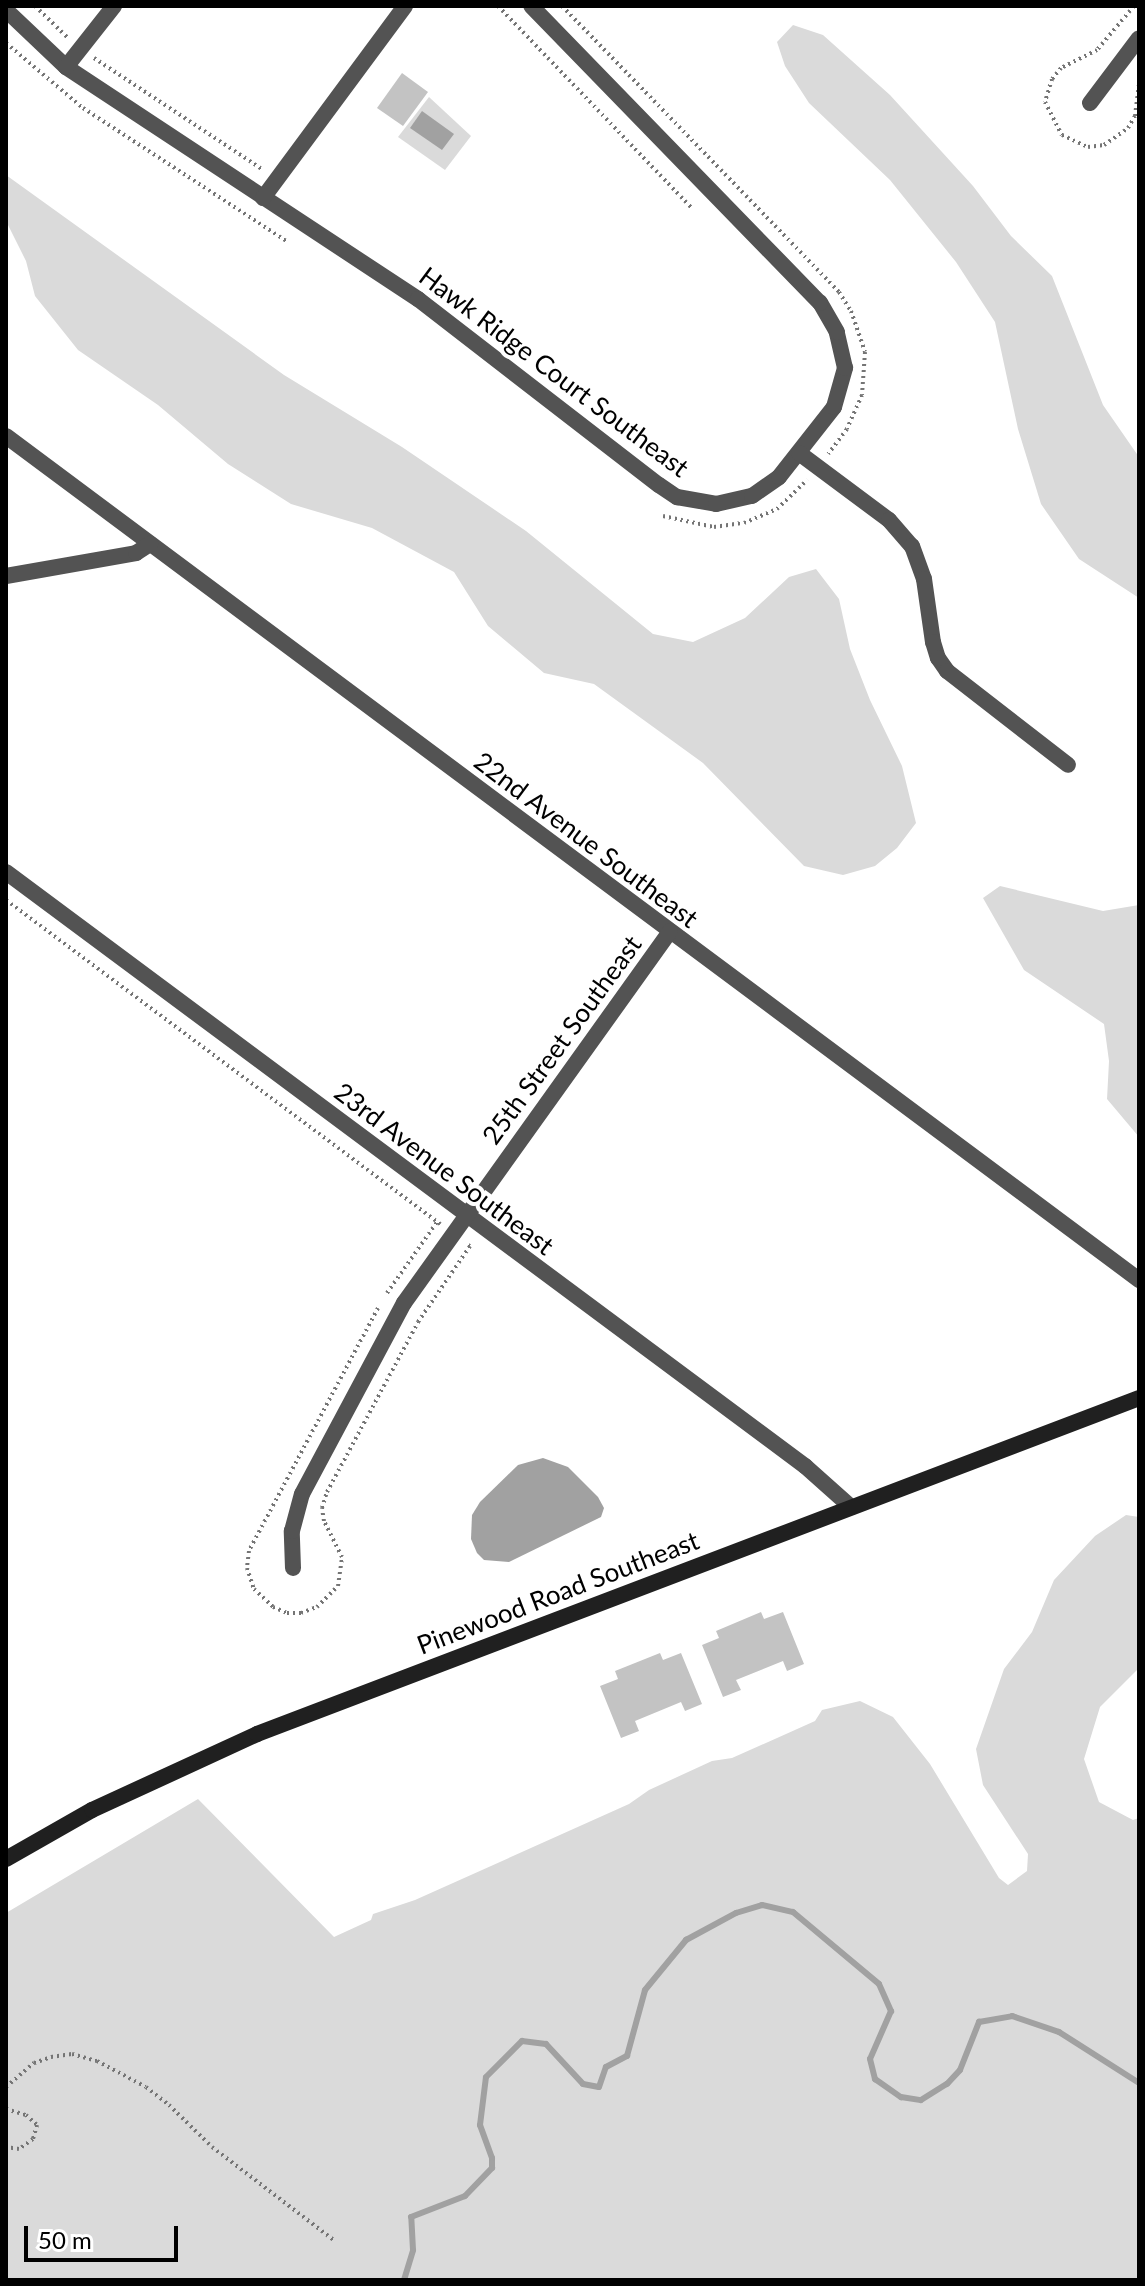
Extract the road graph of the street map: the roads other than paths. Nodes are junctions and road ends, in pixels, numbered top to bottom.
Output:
1 (114, 6) edge
2 (405, 6) edge
3 (531, 6) edge
4 (6, 10) edge
5 (1139, 38) edge
6 (66, 67) junction
7 (1090, 103) dead end
8 (263, 198) junction
9 (6, 436) edge
10 (799, 453) junction
11 (150, 544) junction
12 (6, 576) edge
13 (1068, 765) dead end
14 (6, 872) edge
15 (670, 932) junction
16 (467, 1216) junction
17 (1139, 1280) edge
18 (1139, 1398) edge
19 (851, 1507) junction
20 (293, 1568) dead end
21 (6, 1859) edge

1 - 6 street
2 - 8 street
3 - 10 street, Hawk Ridge Court Southeast
4 - 6 street, Hawk Ridge Court Southeast
5 - 7 street
6 - 8 street, Hawk Ridge Court Southeast
8 - 10 street, Hawk Ridge Court Southeast
9 - 11 street, 22nd Avenue Southeast
10 - 13 street
11 - 12 street
11 - 15 street, 22nd Avenue Southeast
14 - 16 street, 23rd Avenue Southeast
15 - 16 street, 25th Street Southeast
15 - 17 street, 22nd Avenue Southeast
16 - 19 street, 23rd Avenue Southeast
16 - 20 street, 25th Street Southeast
18 - 19 street, Pinewood Road Southeast
19 - 21 street, Pinewood Road Southeast

